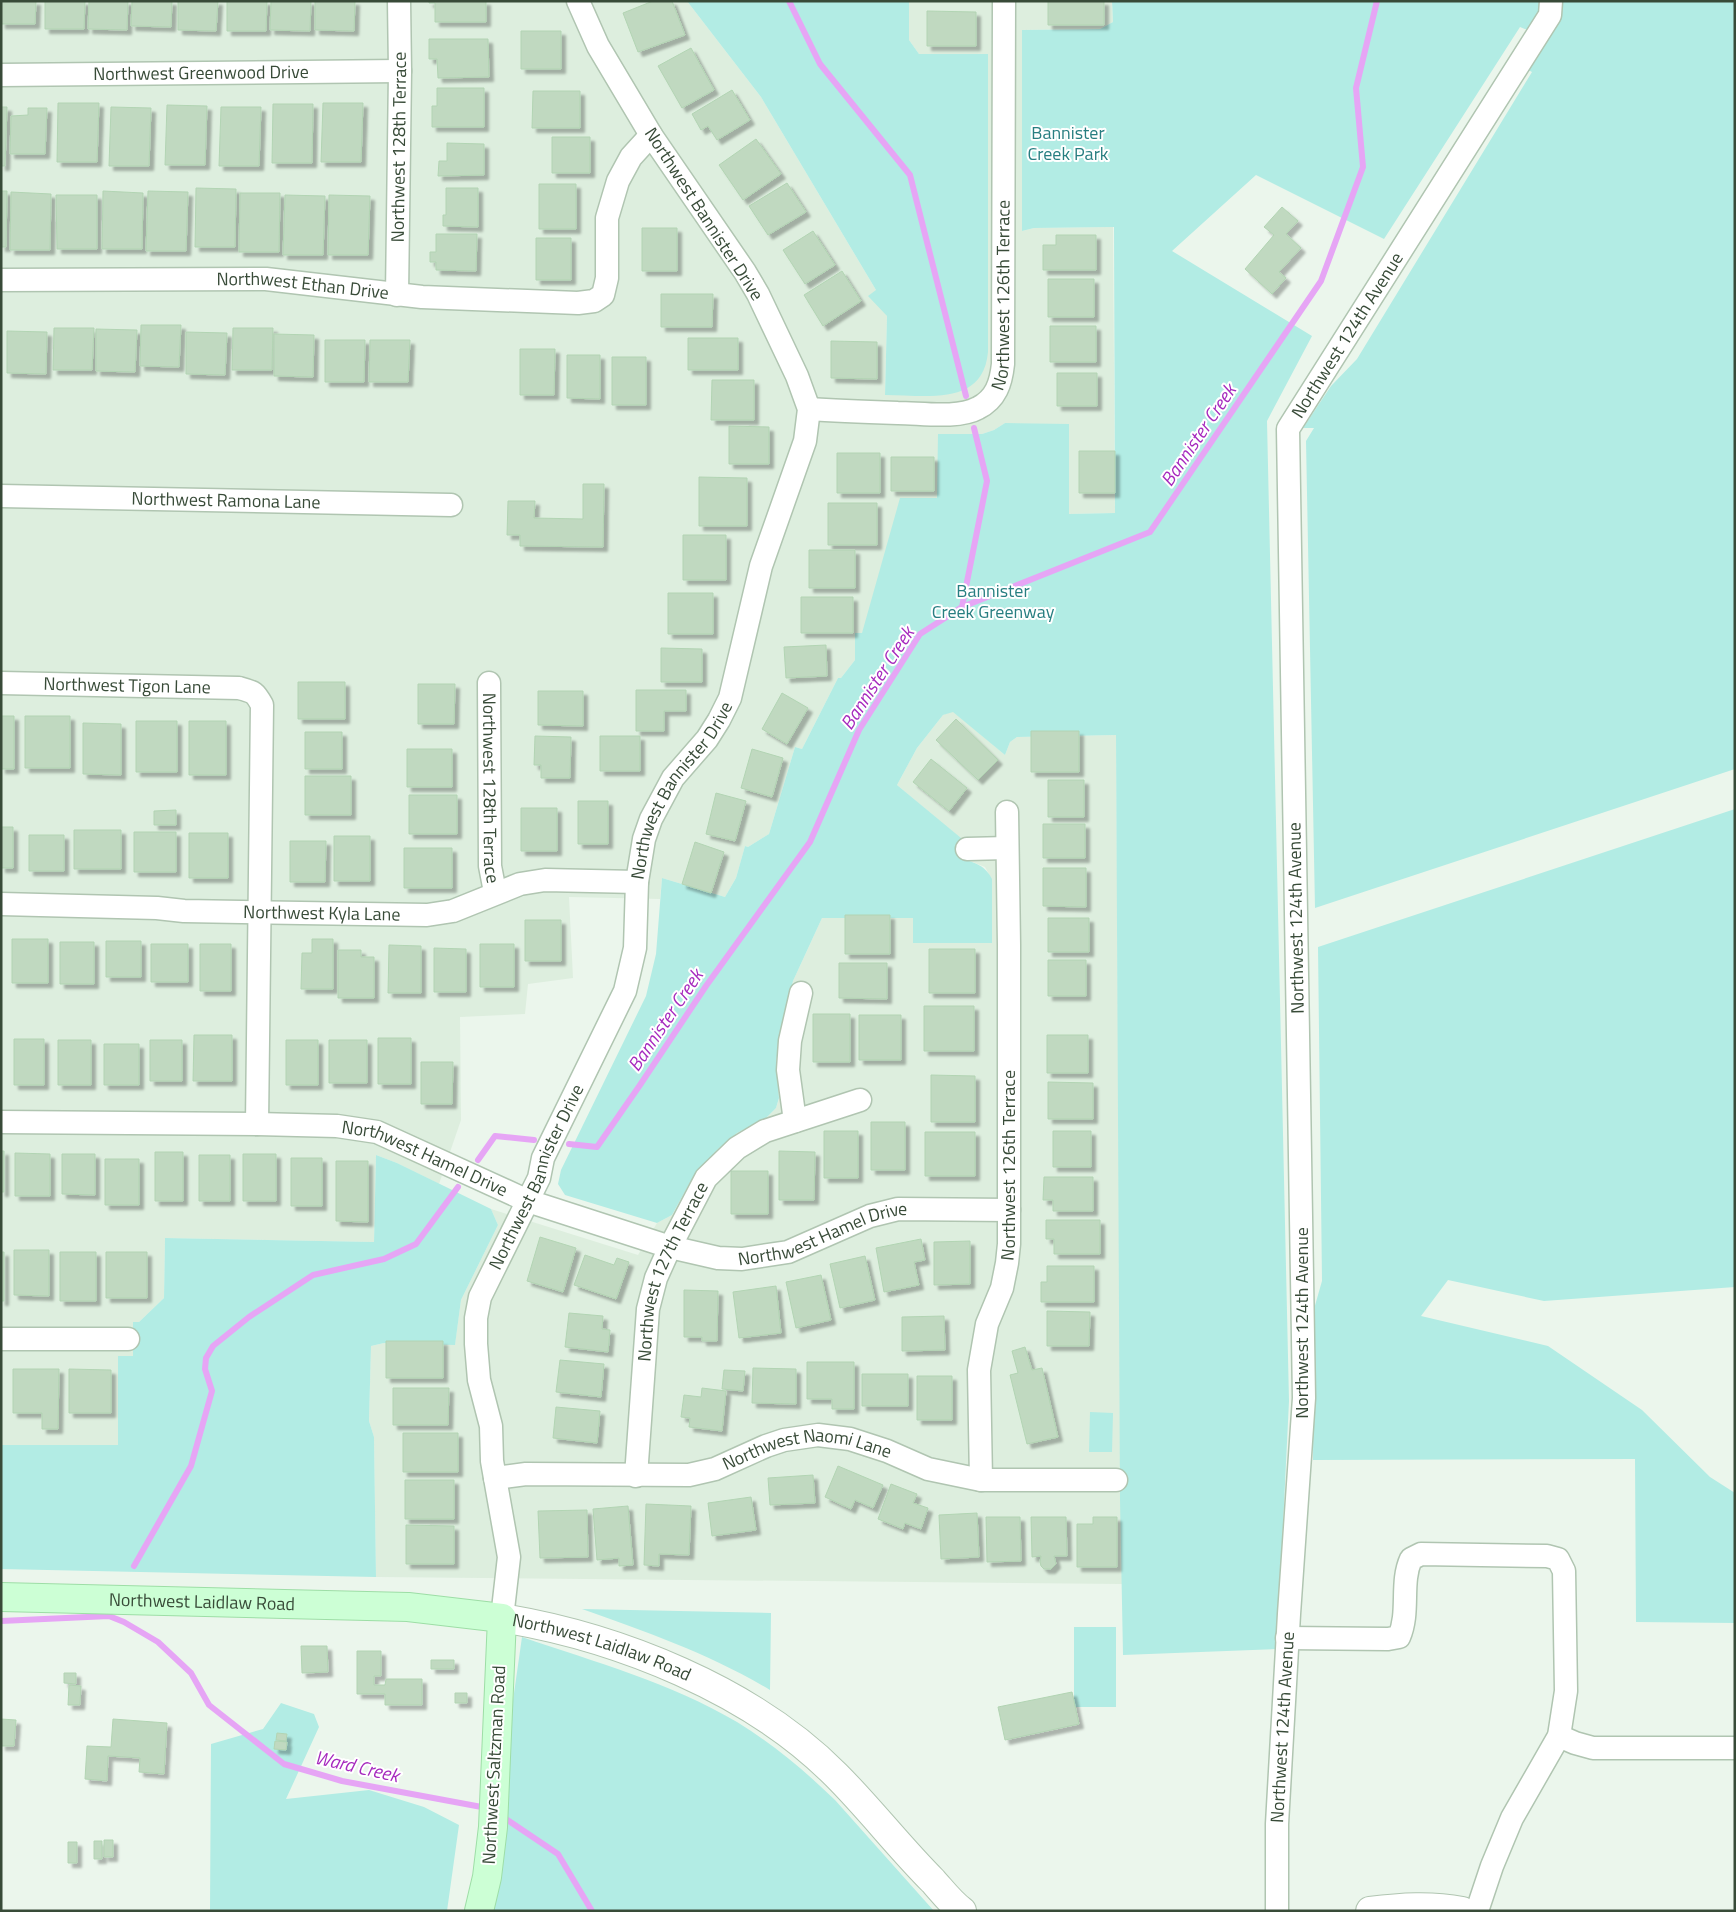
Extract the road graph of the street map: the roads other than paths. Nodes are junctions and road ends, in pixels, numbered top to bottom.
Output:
1 (398, 1) edge
2 (578, 1) edge
3 (1004, 1) edge
4 (1551, 1) edge
5 (400, 71) junction
6 (1, 75) edge
7 (651, 135) junction
8 (1, 280) edge
9 (397, 295) junction
10 (809, 409) junction
11 (1, 496) edge
12 (451, 505) dead end
13 (1, 683) edge
14 (488, 683) dead end
15 (1007, 812) dead end
16 (1007, 848) junction
17 (967, 849) dead end
18 (637, 882) junction
19 (495, 892) junction
20 (1, 904) edge
21 (260, 912) junction
22 (801, 994) dead end
23 (860, 1100) dead end
24 (795, 1121) junction
25 (1, 1122) edge
26 (257, 1124) junction
27 (528, 1201) junction
28 (1009, 1210) junction
29 (670, 1247) junction
30 (1, 1339) edge
31 (128, 1339) dead end
32 (636, 1476) junction
33 (495, 1478) junction
34 (981, 1480) junction
35 (1116, 1480) dead end
36 (1, 1597) edge
37 (502, 1618) junction
38 (1287, 1638) junction
39 (1559, 1736) junction
40 (1735, 1748) edge
41 (479, 1911) edge
42 (962, 1911) edge
43 (1277, 1911) edge
44 (1370, 1911) edge
45 (1462, 1911) edge
46 (1477, 1911) edge

1 - 5 street, Northwest 128th Terrace
2 - 7 street, Northwest Bannister Drive
3 - 10 street, Northwest 126th Terrace
4 - 38 street, Northwest 124th Avenue
5 - 6 street, Northwest Greenwood Drive
5 - 9 street, Northwest 128th Terrace
7 - 9 street, Northwest Ethan Drive
7 - 10 street, Northwest Bannister Drive
8 - 9 street, Northwest Ethan Drive
10 - 18 street, Northwest Bannister Drive
11 - 12 street, Northwest Ramona Lane
13 - 21 street, Northwest Tigon Lane
14 - 19 street, Northwest 128th Terrace
15 - 16 street, Northwest 126th Terrace
16 - 17 street
16 - 28 street, Northwest 126th Terrace
18 - 19 street, Northwest Kyla Lane
18 - 27 street, Northwest Bannister Drive
19 - 21 street, Northwest Kyla Lane
20 - 21 street, Northwest Kyla Lane
21 - 26 street
22 - 24 street
23 - 24 street, Northwest 127th Terrace
24 - 29 street, Northwest 127th Terrace
25 - 26 street, Northwest Hamel Drive
26 - 27 street, Northwest Hamel Drive
27 - 29 street, Northwest Hamel Drive
27 - 33 street, Northwest Bannister Drive
28 - 29 street, Northwest Hamel Drive
28 - 34 street, Northwest 126th Terrace
29 - 32 street, Northwest 127th Terrace
30 - 31 street
32 - 33 street, Northwest Naomi Lane
32 - 34 street, Northwest Naomi Lane
33 - 37 street, Northwest Bannister Drive
34 - 35 street, Northwest Naomi Lane
36 - 37 main road, Northwest Laidlaw Road
37 - 41 main road, Northwest Saltzman Road
37 - 42 street, Northwest Laidlaw Road
38 - 39 street
38 - 43 street, Northwest 124th Avenue
39 - 40 street
39 - 46 street
44 - 45 street

